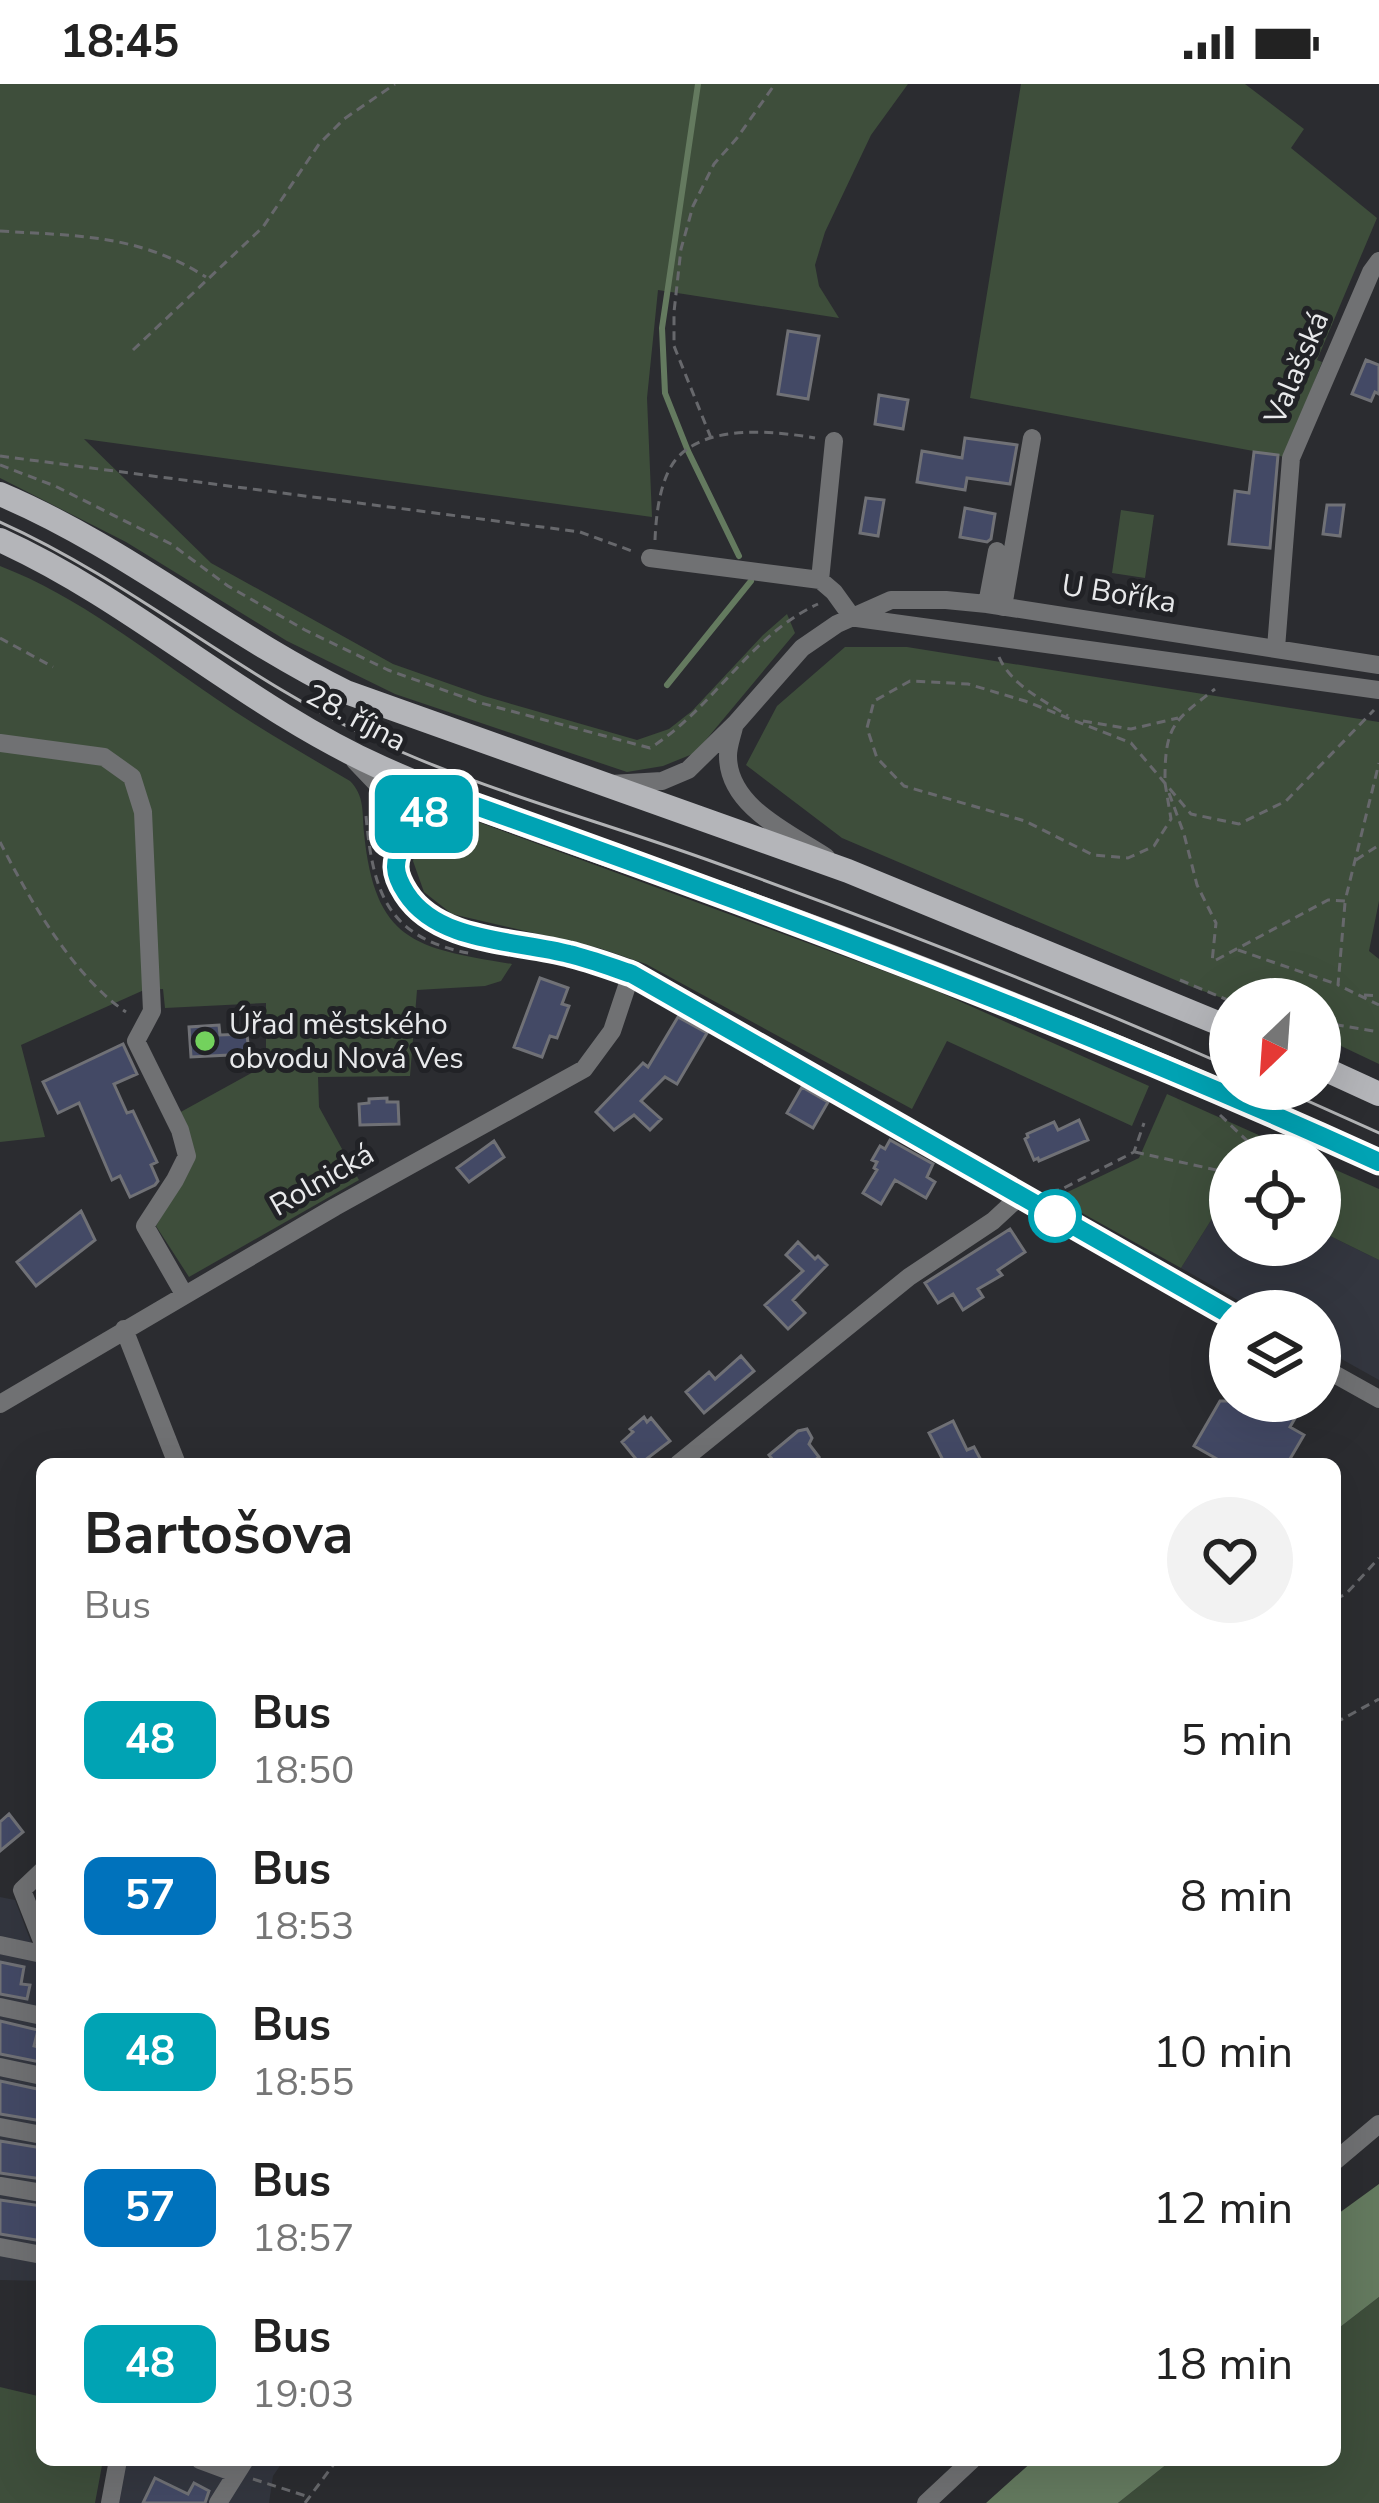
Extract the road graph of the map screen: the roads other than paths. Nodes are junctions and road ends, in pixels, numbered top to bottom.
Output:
1 (1379, 261) edge
2 (1032, 438) dead end
3 (834, 441) road end
4 (0, 494) edge
5 (0, 540) edge
6 (997, 551) dead end
7 (652, 559) road end
8 (820, 580) junction
9 (995, 605) junction
10 (852, 617) junction
11 (1276, 648) junction
12 (1379, 665) edge
13 (1379, 690) edge
14 (736, 723) junction
15 (0, 743) edge
16 (343, 749) junction
17 (609, 784) junction
18 (473, 805) junction
19 (395, 858) junction
20 (848, 871) junction
21 (632, 974) junction
22 (1209, 1019) edge
23 (1341, 1077) edge
24 (1379, 1094) edge
25 (1379, 1162) edge
26 (1020, 1196) junction
27 (184, 1294) junction
28 (1209, 1303) edge
29 (124, 1329) junction
30 (1341, 1378) edge
31 (1379, 1399) edge
32 (0, 1404) edge
33 (175, 1458) edge
34 (685, 1458) edge
35 (36, 1877) edge
36 (0, 1885) edge
37 (22, 1890) junction
38 (36, 1926) edge
39 (0, 1945) edge
40 (36, 1953) edge
41 (0, 2007) edge
42 (36, 2015) edge
43 (0, 2067) edge
44 (36, 2075) edge
45 (1379, 2124) edge
46 (0, 2127) edge
47 (36, 2134) edge
48 (1341, 2156) edge
49 (0, 2186) edge
50 (36, 2192) edge
51 (0, 2247) edge
52 (36, 2254) edge
53 (117, 2466) edge
54 (966, 2466) edge
55 (240, 2467) edge
56 (110, 2503) edge
57 (218, 2503) edge
58 (926, 2503) edge

1 - 11 street, Valašská
2 - 9 street
3 - 8 street
4 - 17 main road, 28. října
5 - 16 main road, 28. října
6 - 9 street
7 - 8 street
8 - 10 street
9 - 10 street, U Boříka
9 - 11 street, U Boříka
10 - 13 street, U Boříka
10 - 14 street, U Boříka
11 - 12 street, U Boříka
14 - 17 street, U Boříka
14 - 20 street
15 - 27 street
16 - 18 main road, 28. října
16 - 19 street
17 - 20 main road, 28. října
18 - 19 street
18 - 25 main road, 28. října
19 - 21 street
20 - 22 main road, 28. října
21 - 26 street
21 - 27 street, Rolnická
23 - 24 main road
26 - 28 street
26 - 34 street
27 - 29 street, Rolnická
29 - 32 street, Rolnická
29 - 33 street
30 - 31 street
35 - 37 street
36 - 37 street
37 - 38 street
39 - 40 street
41 - 42 street
43 - 44 street
45 - 48 street
46 - 47 street
49 - 50 street
51 - 52 street
53 - 56 street
54 - 58 street
55 - 57 street

